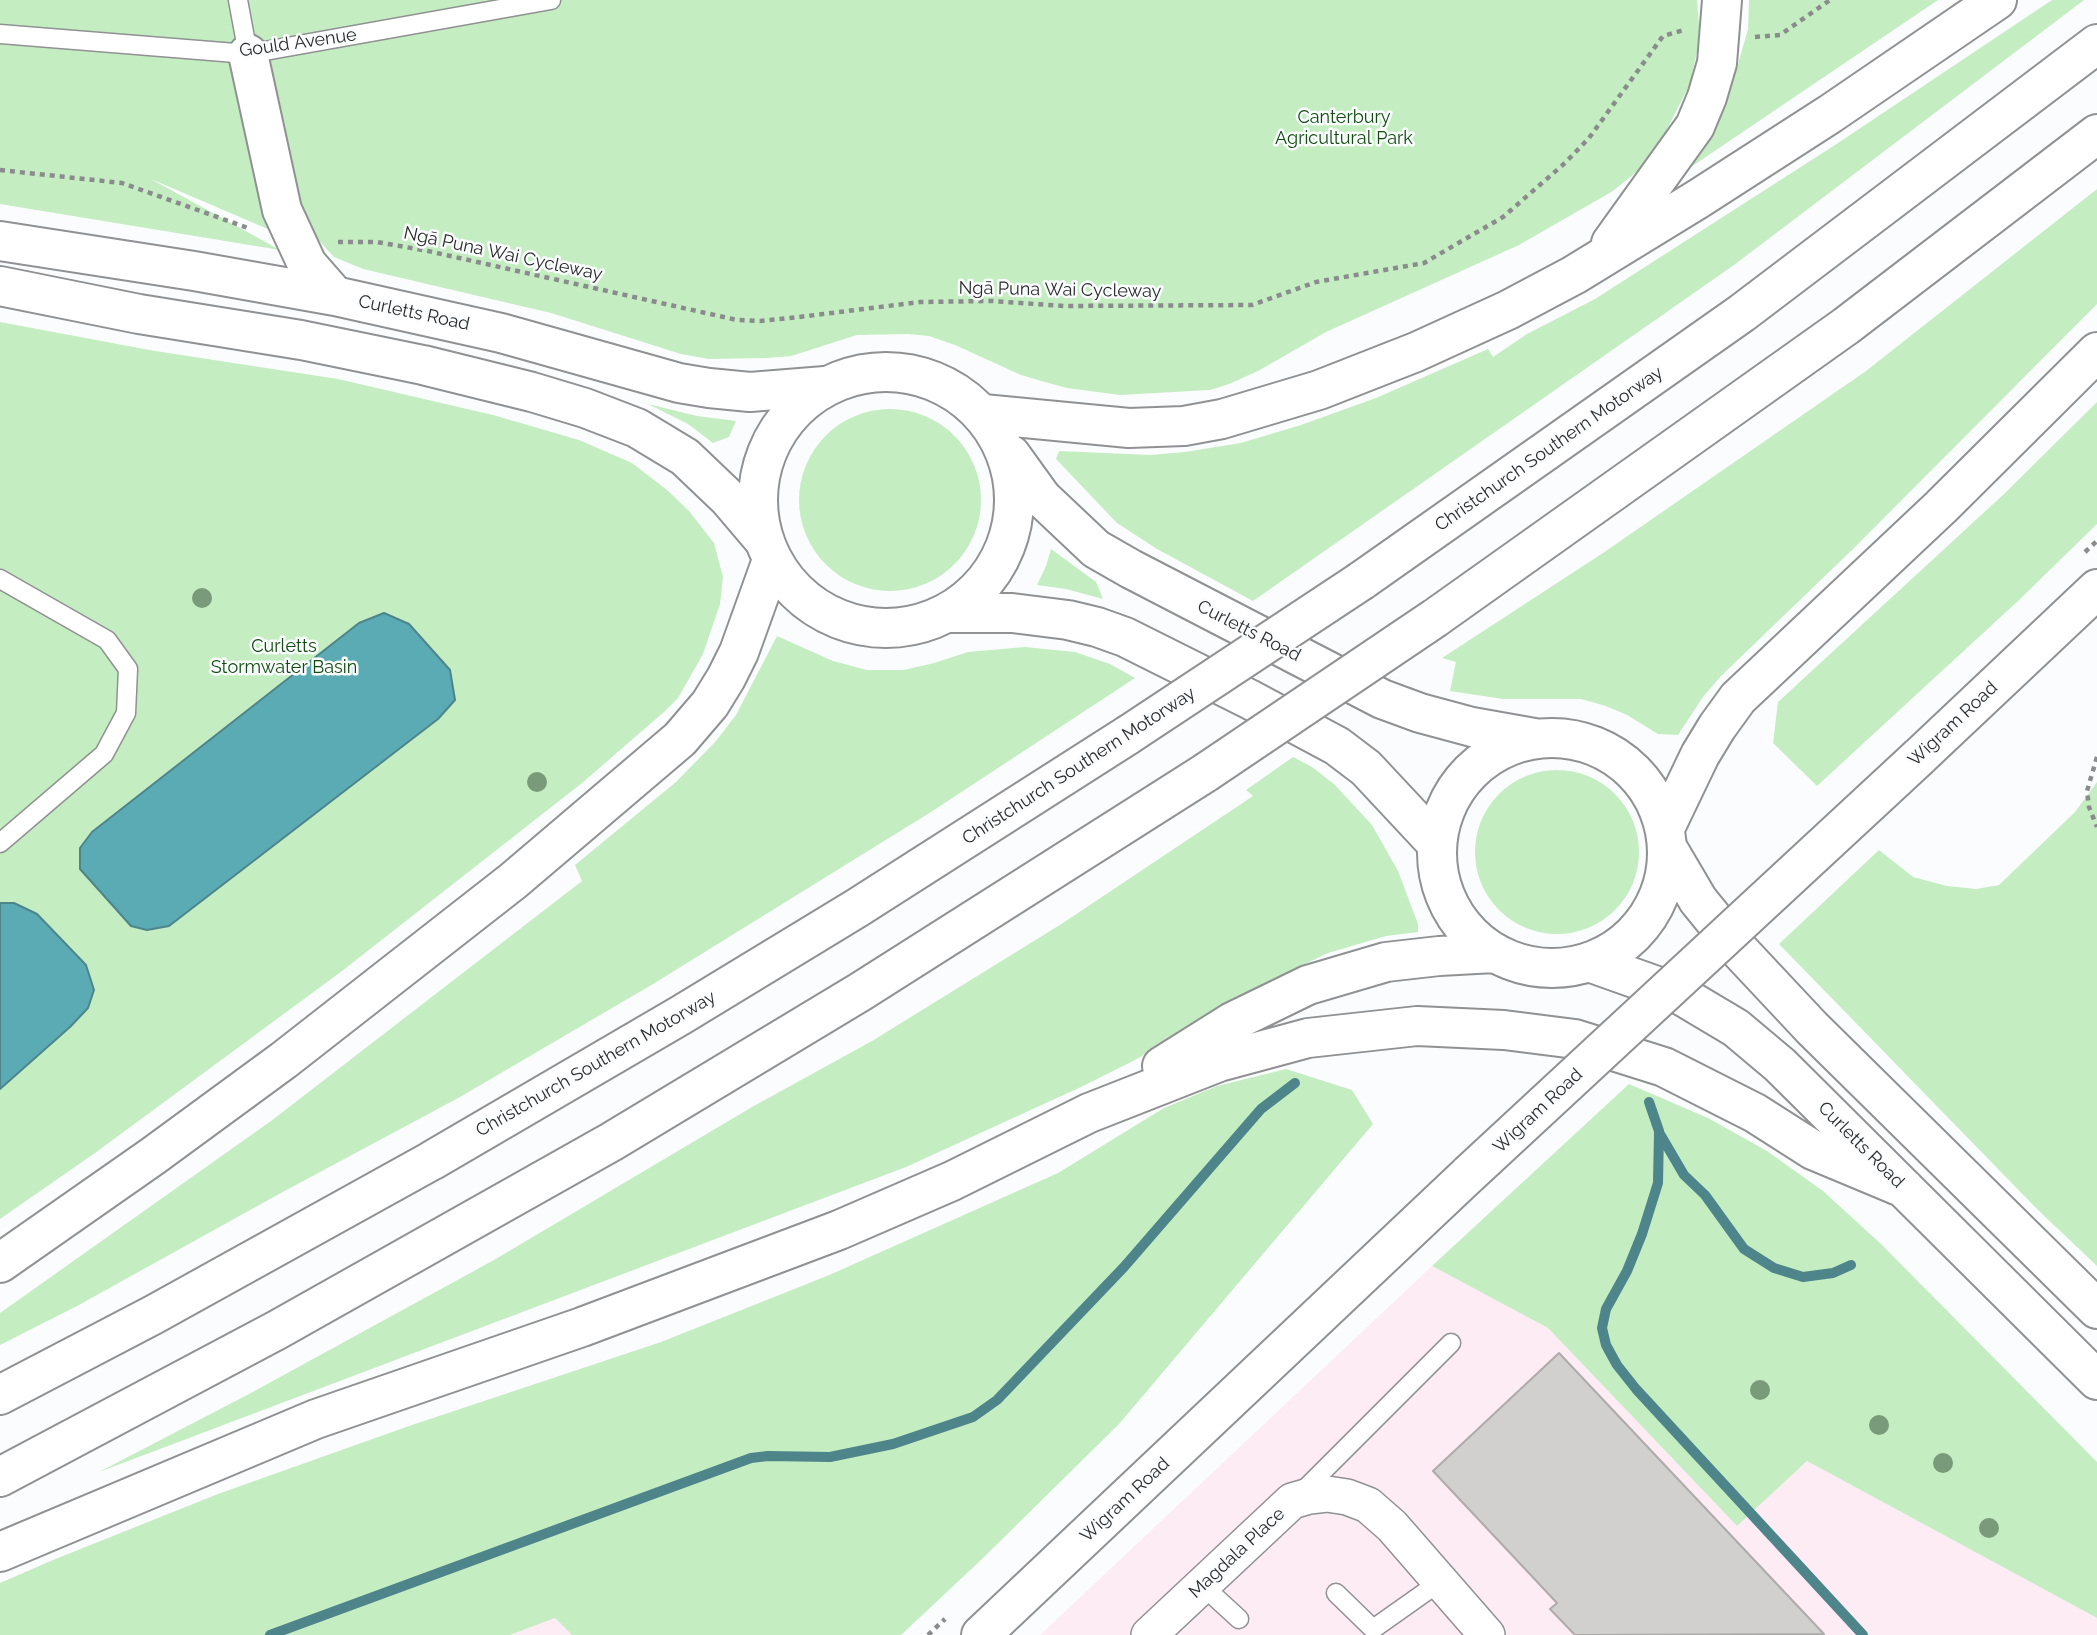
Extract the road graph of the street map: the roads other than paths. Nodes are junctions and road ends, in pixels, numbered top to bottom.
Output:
1 (238, 0) edge
2 (551, 0) edge
3 (1721, 0) edge
4 (1997, 0) edge
5 (0, 34) edge
6 (2097, 44) edge
7 (248, 54) junction
8 (2097, 134) edge
9 (0, 241) edge
10 (1599, 258) junction
11 (0, 286) edge
12 (335, 296) junction
13 (2097, 352) edge
14 (825, 386) junction
15 (983, 414) junction
16 (1007, 450) junction
17 (767, 549) junction
18 (0, 579) edge
19 (2097, 589) edge
20 (947, 613) junction
21 (1535, 738) junction
22 (1667, 839) junction
23 (0, 843) edge
24 (1437, 844) junction
25 (1495, 953) junction
26 (1589, 962) junction
27 (1089, 1113) junction
28 (1904, 1188) junction
29 (0, 1263) edge
30 (2097, 1309) edge
31 (1451, 1343) dead end
32 (2097, 1380) edge
33 (0, 1395) edge
34 (0, 1477) edge
35 (1292, 1501) junction
36 (0, 1552) edge
37 (1441, 1581) junction
38 (1202, 1585) junction
39 (1336, 1593) dead end
40 (1239, 1619) dead end
41 (981, 1635) edge
42 (1149, 1635) edge
43 (1487, 1635) edge

1 - 7 lane
2 - 7 lane, Gould Avenue
3 - 10 main road
4 - 10 main road
5 - 7 lane, Gould Avenue
6 - 33 main road, Christchurch Southern Motorway, bridge
7 - 12 main road
8 - 34 main road, bridge
9 - 12 main road, Curletts Road
10 - 15 main road
11 - 17 main road
12 - 14 main road, Curletts Road
13 - 22 main road
14 - 15 main road, Curletts Road
14 - 17 main road
15 - 16 main road, Curletts Road
16 - 20 main road
16 - 21 main road, Curletts Road
17 - 20 main road
17 - 29 main road
18 - 23 lane
19 - 41 main road, Wigram Road, bridge
20 - 24 main road
21 - 22 main road
21 - 24 main road
22 - 26 main road
22 - 30 main road
24 - 25 main road
25 - 26 main road
25 - 27 main road
26 - 28 main road, Curletts Road
27 - 28 main road
27 - 36 main road
28 - 32 main road, Curletts Road
31 - 35 lane
35 - 37 street, Magdala Place
35 - 38 street, Magdala Place
37 - 39 lane
37 - 43 street, Magdala Place
38 - 40 lane
38 - 42 street, Magdala Place

